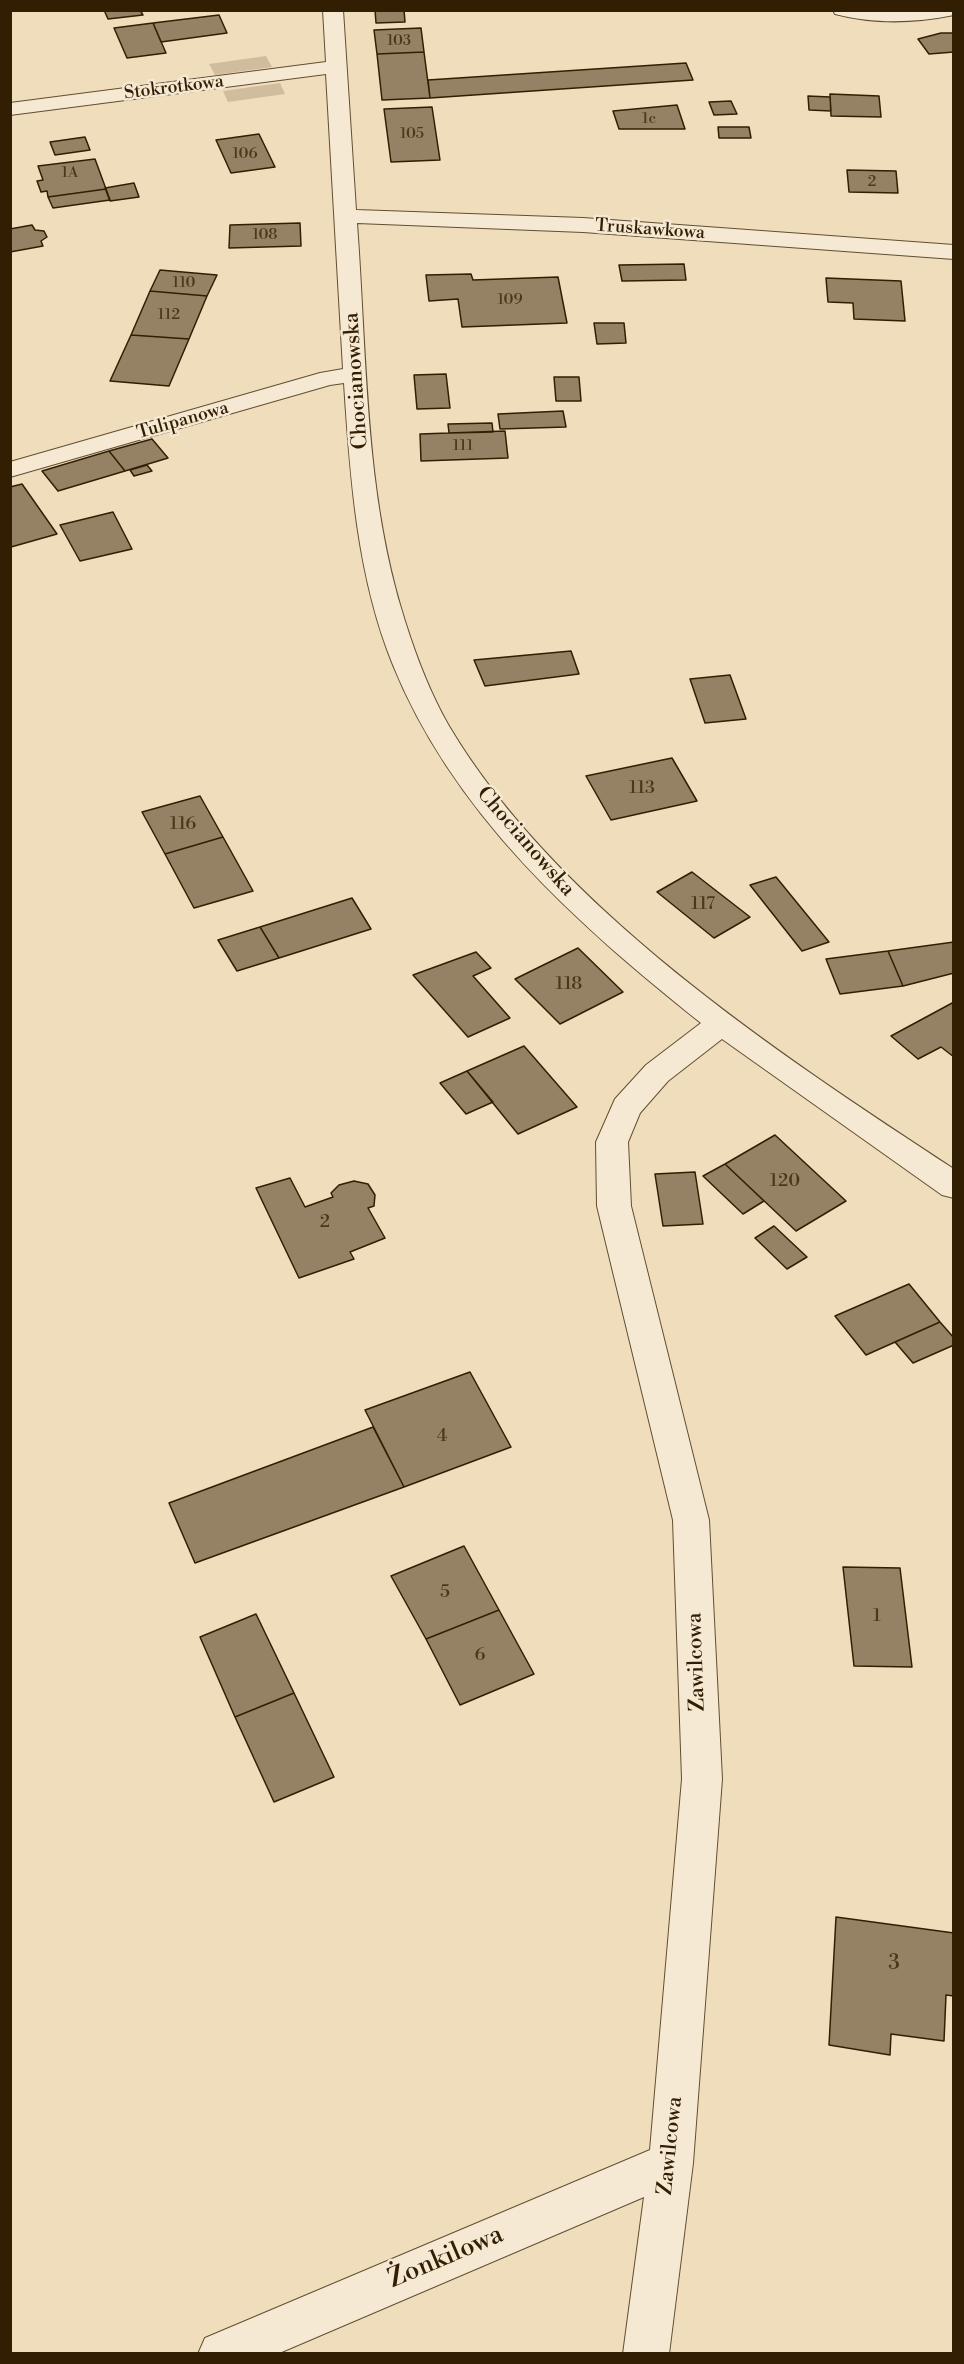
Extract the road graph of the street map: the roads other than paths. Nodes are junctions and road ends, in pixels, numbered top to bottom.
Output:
1 (333, 10) edge
2 (842, 10) edge
3 (950, 10) edge
4 (338, 66) junction
5 (10, 109) edge
6 (346, 216) junction
7 (954, 252) edge
8 (356, 375) junction
9 (10, 471) edge
10 (722, 1023) junction
11 (954, 1186) edge
12 (671, 2163) junction
13 (221, 2354) edge
14 (646, 2354) edge

1 - 4 street, Chocianowska
2 - 3 street
4 - 5 street, Stokrotkowa
4 - 6 street, Chocianowska
6 - 7 street, Truskawkowa
6 - 8 street, Chocianowska
8 - 9 street, Tulipanowa
8 - 10 street, Chocianowska
10 - 11 street, Chocianowska
10 - 12 street, Zawilcowa
12 - 13 street, Żonkilowa
12 - 14 street, Zawilcowa

